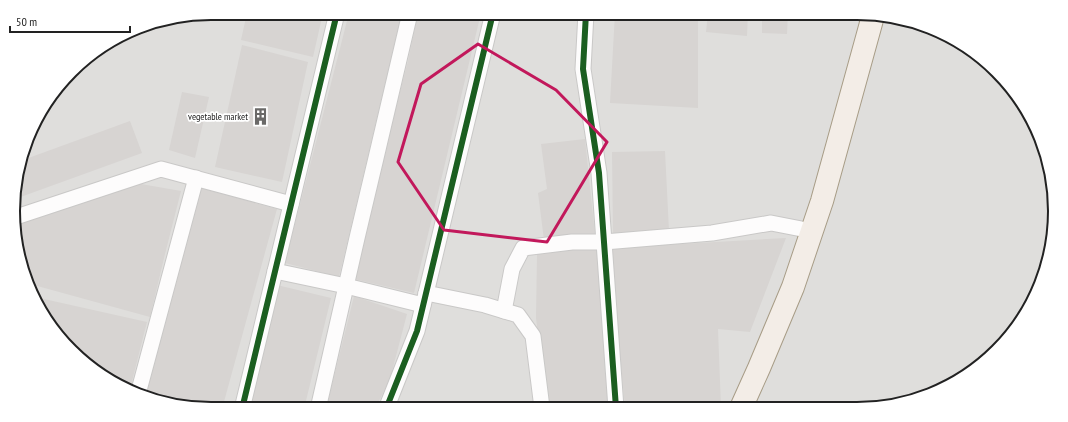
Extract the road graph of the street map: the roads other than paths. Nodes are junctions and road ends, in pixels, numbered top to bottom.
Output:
1 (335, 20) edge
2 (408, 20) edge
3 (491, 20) edge
4 (586, 20) edge
5 (872, 20) edge
6 (196, 178) junction
7 (292, 204) junction
8 (20, 216) edge
9 (812, 231) junction
10 (604, 242) junction
11 (275, 271) junction
12 (346, 286) junction
13 (425, 299) junction
14 (504, 311) junction
15 (140, 388) edge
16 (244, 402) edge
17 (320, 402) edge
18 (389, 402) edge
19 (541, 402) edge
20 (616, 402) edge
21 (744, 402) edge

1 - 7 street
2 - 12 street
3 - 13 street
4 - 10 street
5 - 9 main road
6 - 7 street
6 - 8 street
6 - 15 street
7 - 11 street
9 - 10 street
9 - 21 main road
10 - 14 street
10 - 20 street
11 - 12 street
11 - 16 street
12 - 13 street
12 - 17 street
13 - 14 street
13 - 18 street
14 - 19 street

